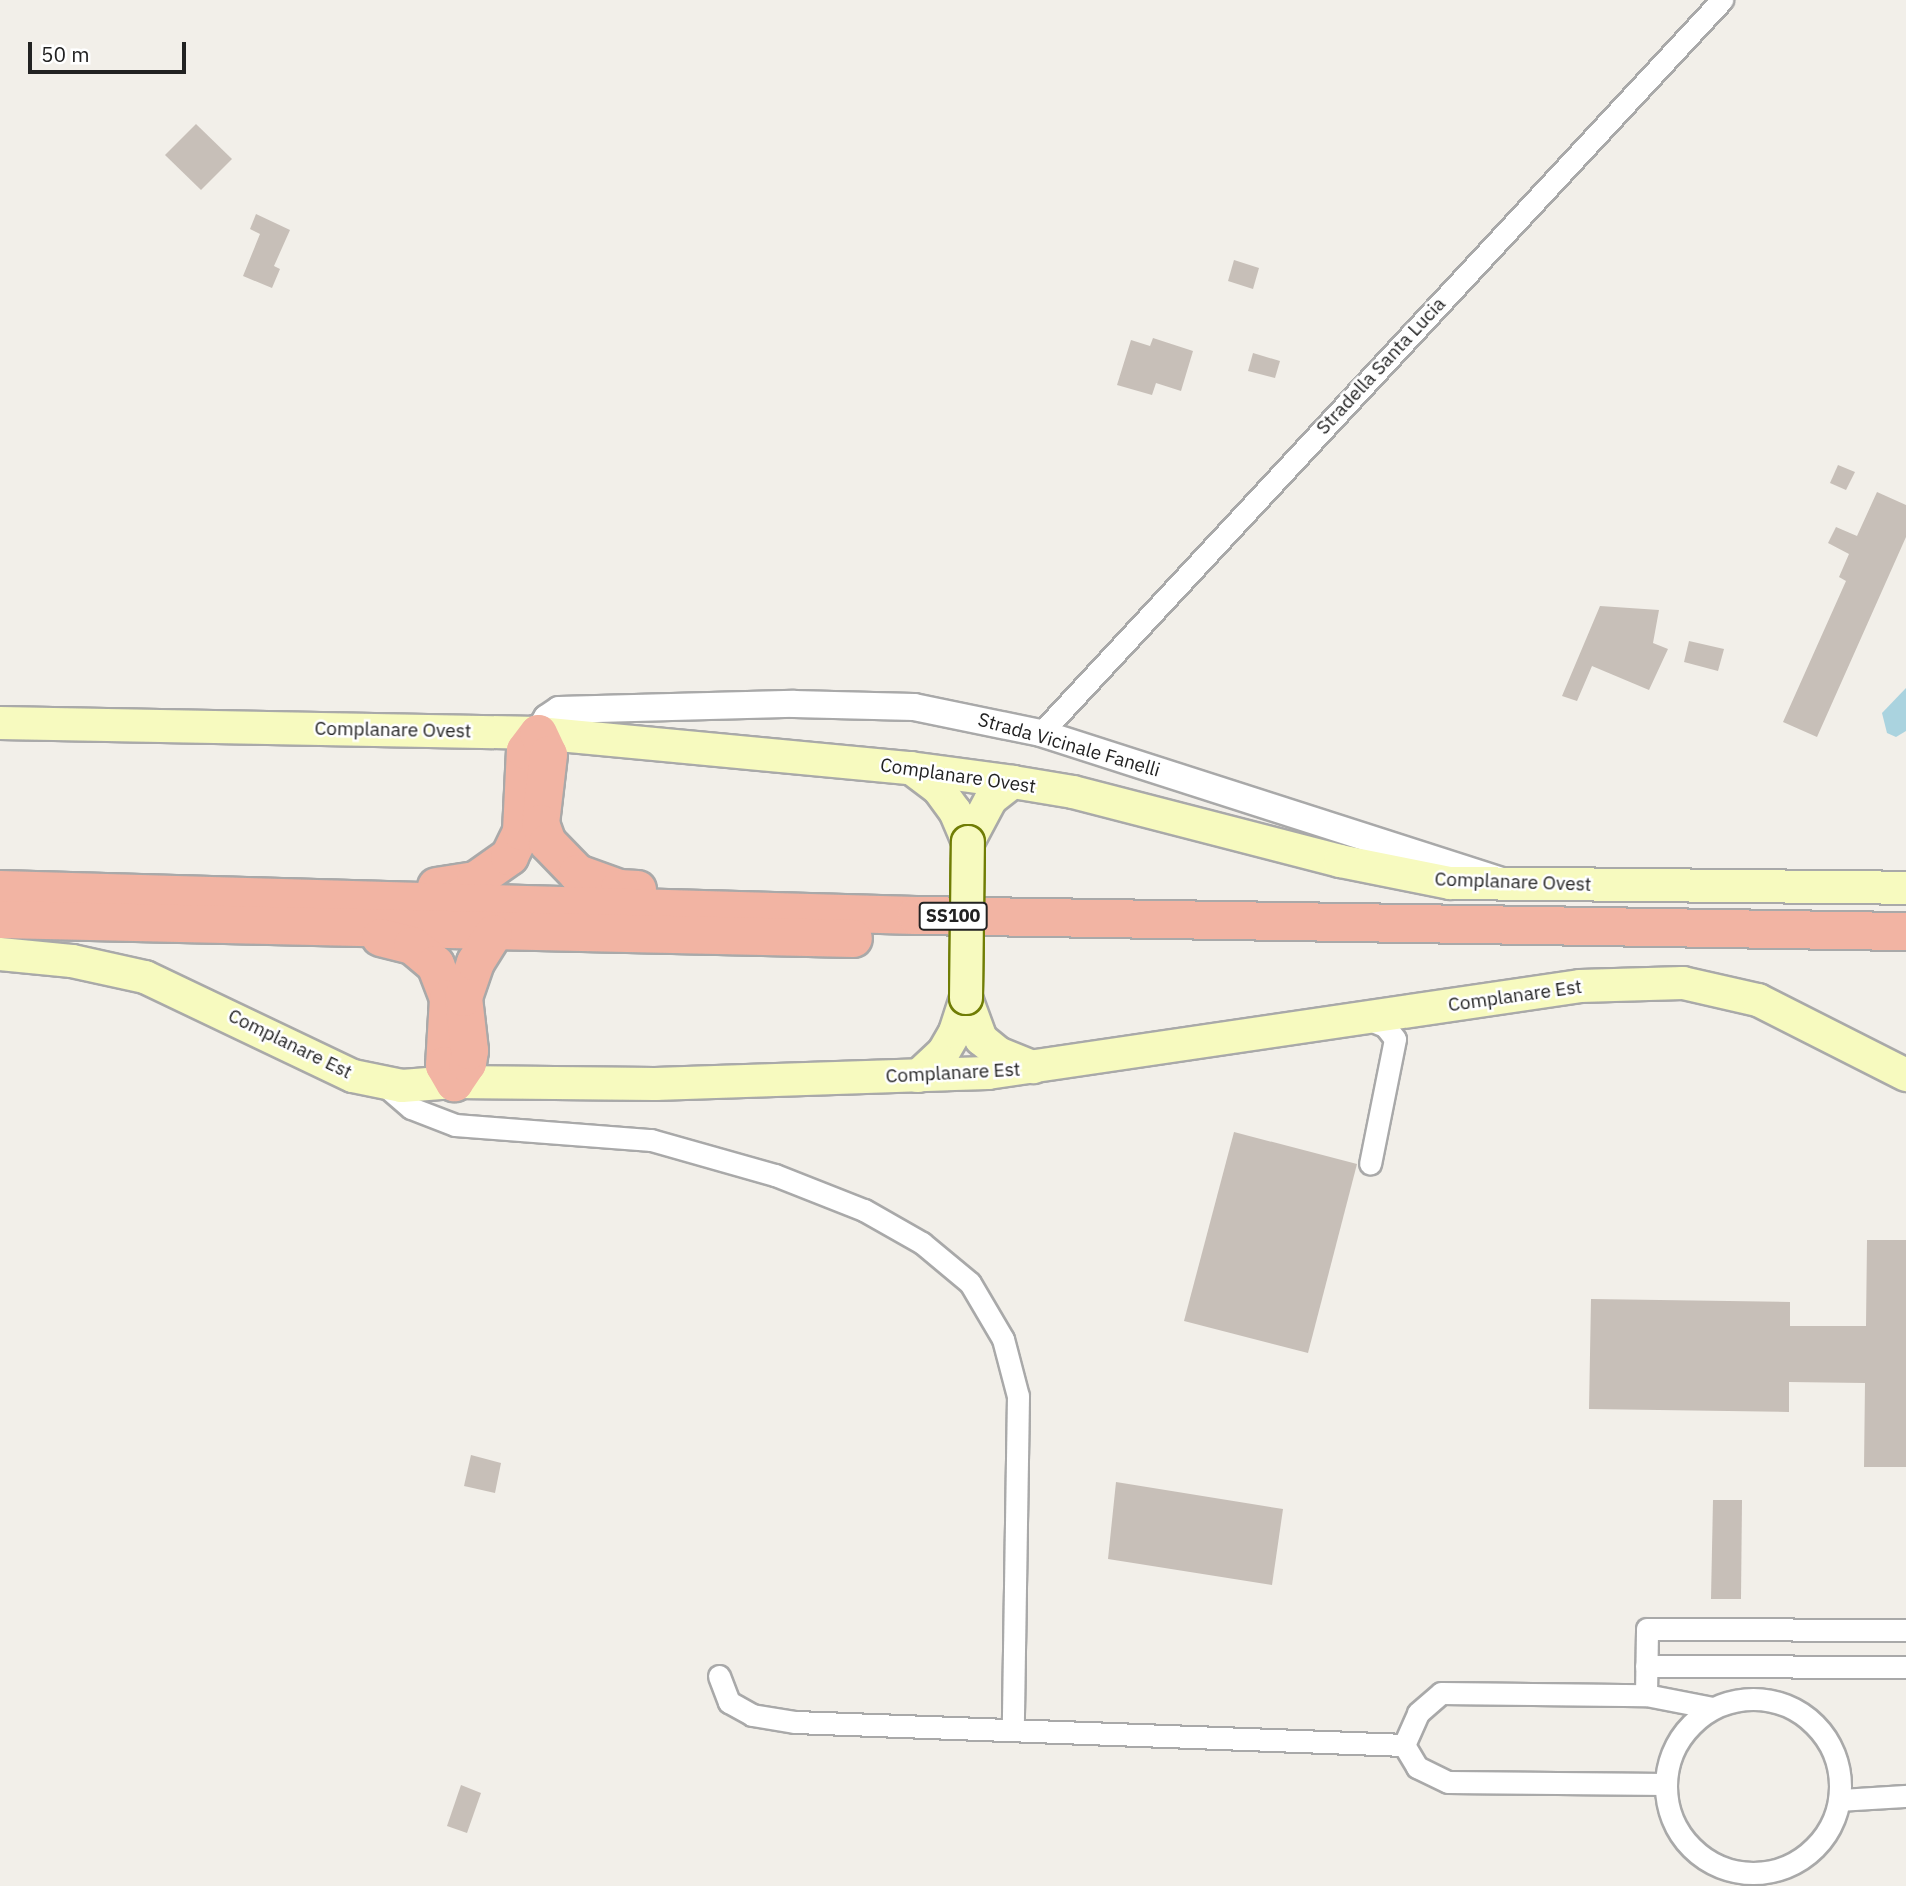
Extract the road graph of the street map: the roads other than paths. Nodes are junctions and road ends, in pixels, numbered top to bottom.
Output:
1 (1722, 0) edge
2 (0, 723) edge
3 (538, 733) junction
4 (1041, 733) junction
5 (910, 768) junction
6 (1013, 782) junction
7 (968, 842) junction
8 (1511, 884) junction
9 (1906, 888) edge
10 (0, 889) edge
11 (368, 897) junction
12 (916, 915) junction
13 (0, 919) edge
14 (341, 928) junction
15 (1906, 931) edge
16 (492, 933) junction
17 (0, 954) edge
18 (1906, 956) edge
19 (965, 998) junction
20 (1365, 1018) junction
21 (1037, 1069) junction
22 (918, 1076) junction
23 (1906, 1076) edge
24 (381, 1082) junction
25 (454, 1082) junction
26 (1370, 1164) dead end
27 (1906, 1630) edge
28 (1646, 1667) junction
29 (1906, 1667) edge
30 (719, 1676) dead end
31 (1646, 1695) junction
32 (1713, 1708) junction
33 (1013, 1730) junction
34 (1404, 1745) junction
35 (1666, 1784) junction
36 (1906, 1796) edge
37 (1840, 1800) junction
38 (1747, 1880) edge

1 - 4 street, Stradella Santa Lucia
2 - 3 main road, Complanare Ovest
3 - 4 street, Strada Vicinale Fanelli
3 - 5 main road, Complanare Ovest
3 - 11 highway, SS100
3 - 12 highway, SS100
4 - 8 street, Strada Vicinale Fanelli
5 - 6 main road, Complanare Ovest
5 - 7 main road
6 - 7 main road
6 - 8 main road, Complanare Ovest
7 - 19 main road, bridge
8 - 9 main road, Complanare Ovest
10 - 11 highway, SS100
11 - 12 highway, SS100
12 - 15 highway, SS100
13 - 14 highway, SS100
14 - 16 highway, SS100
14 - 25 highway, SS100
16 - 18 highway, SS100
16 - 25 highway
17 - 24 main road, Complanare Est
19 - 21 main road
19 - 22 main road
20 - 21 main road, Complanare Est
20 - 23 main road, Complanare Est
20 - 26 street
21 - 22 main road, Complanare Est
22 - 25 main road, Complanare Est
24 - 25 main road, Complanare Est
24 - 33 street
27 - 28 street
28 - 29 street
28 - 31 street
30 - 33 street
31 - 32 street
31 - 34 street
32 - 35 street
32 - 37 street
33 - 34 street
34 - 35 street
35 - 38 street
36 - 37 street
37 - 38 street

